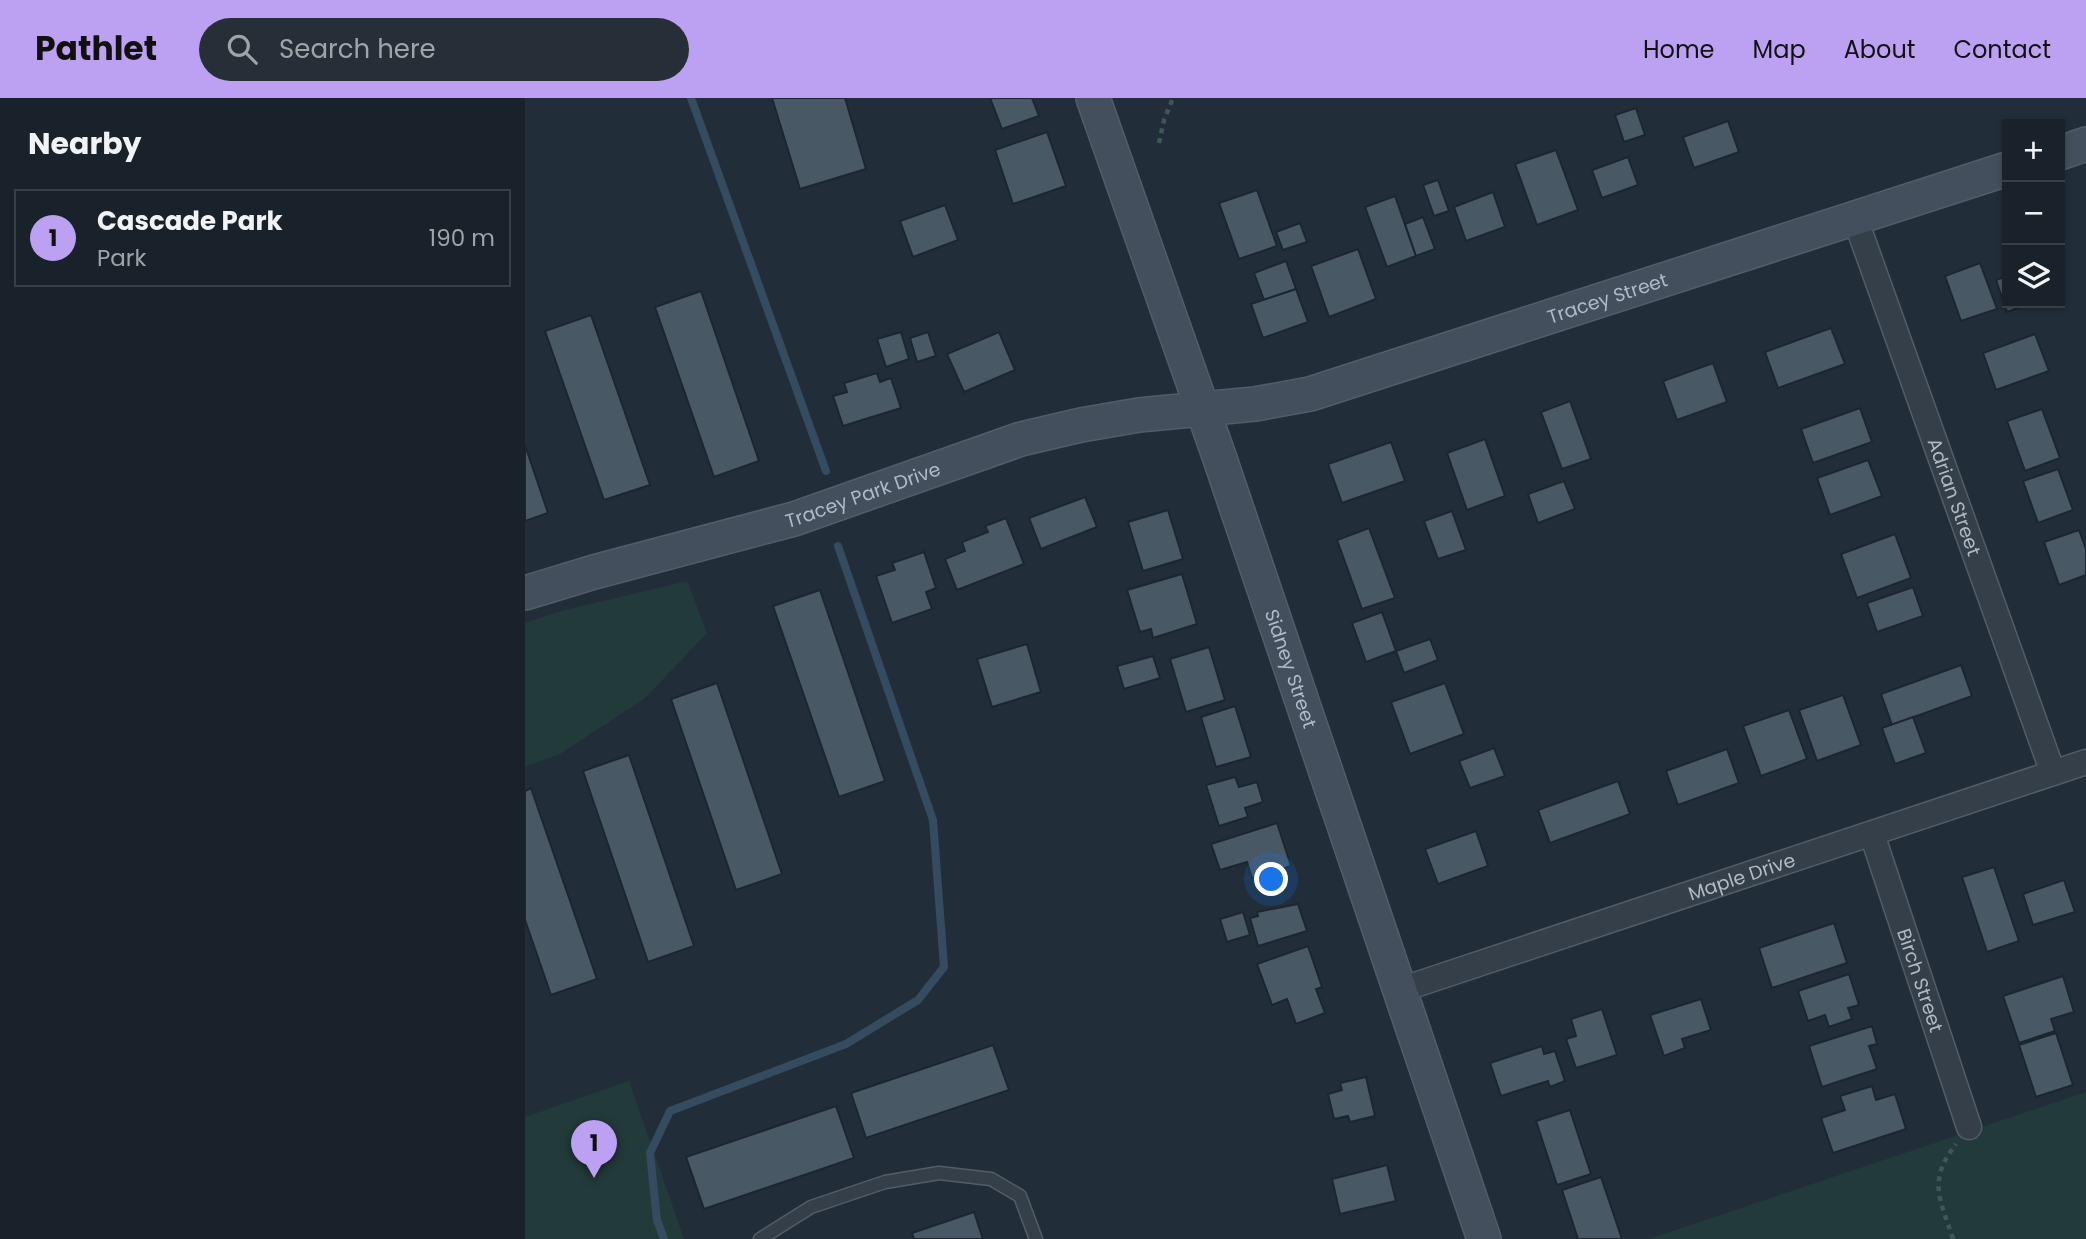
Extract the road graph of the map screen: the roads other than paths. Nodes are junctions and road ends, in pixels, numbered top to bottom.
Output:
1 (1093, 98) edge
2 (2086, 144) edge
3 (2065, 150) edge
4 (2002, 171) edge
5 (1855, 218) junction
6 (1202, 409) junction
7 (525, 593) edge
8 (2086, 762) edge
9 (2053, 773) junction
10 (1872, 834) junction
11 (1400, 990) junction
12 (1969, 1127) road end
13 (760, 1239) edge
14 (1036, 1239) edge
15 (1484, 1239) edge

1 - 6 street, Sidney Street
2 - 3 street
4 - 5 street, Tracey Street
5 - 6 street, Tracey Street
5 - 9 street, Adrian Street
6 - 7 street, Tracey Park Drive
6 - 11 street, Sidney Street
8 - 9 street, Maple Drive
9 - 10 street, Maple Drive
10 - 11 street, Maple Drive
10 - 12 street, Birch Street
11 - 15 street, Sidney Street
13 - 14 lane

